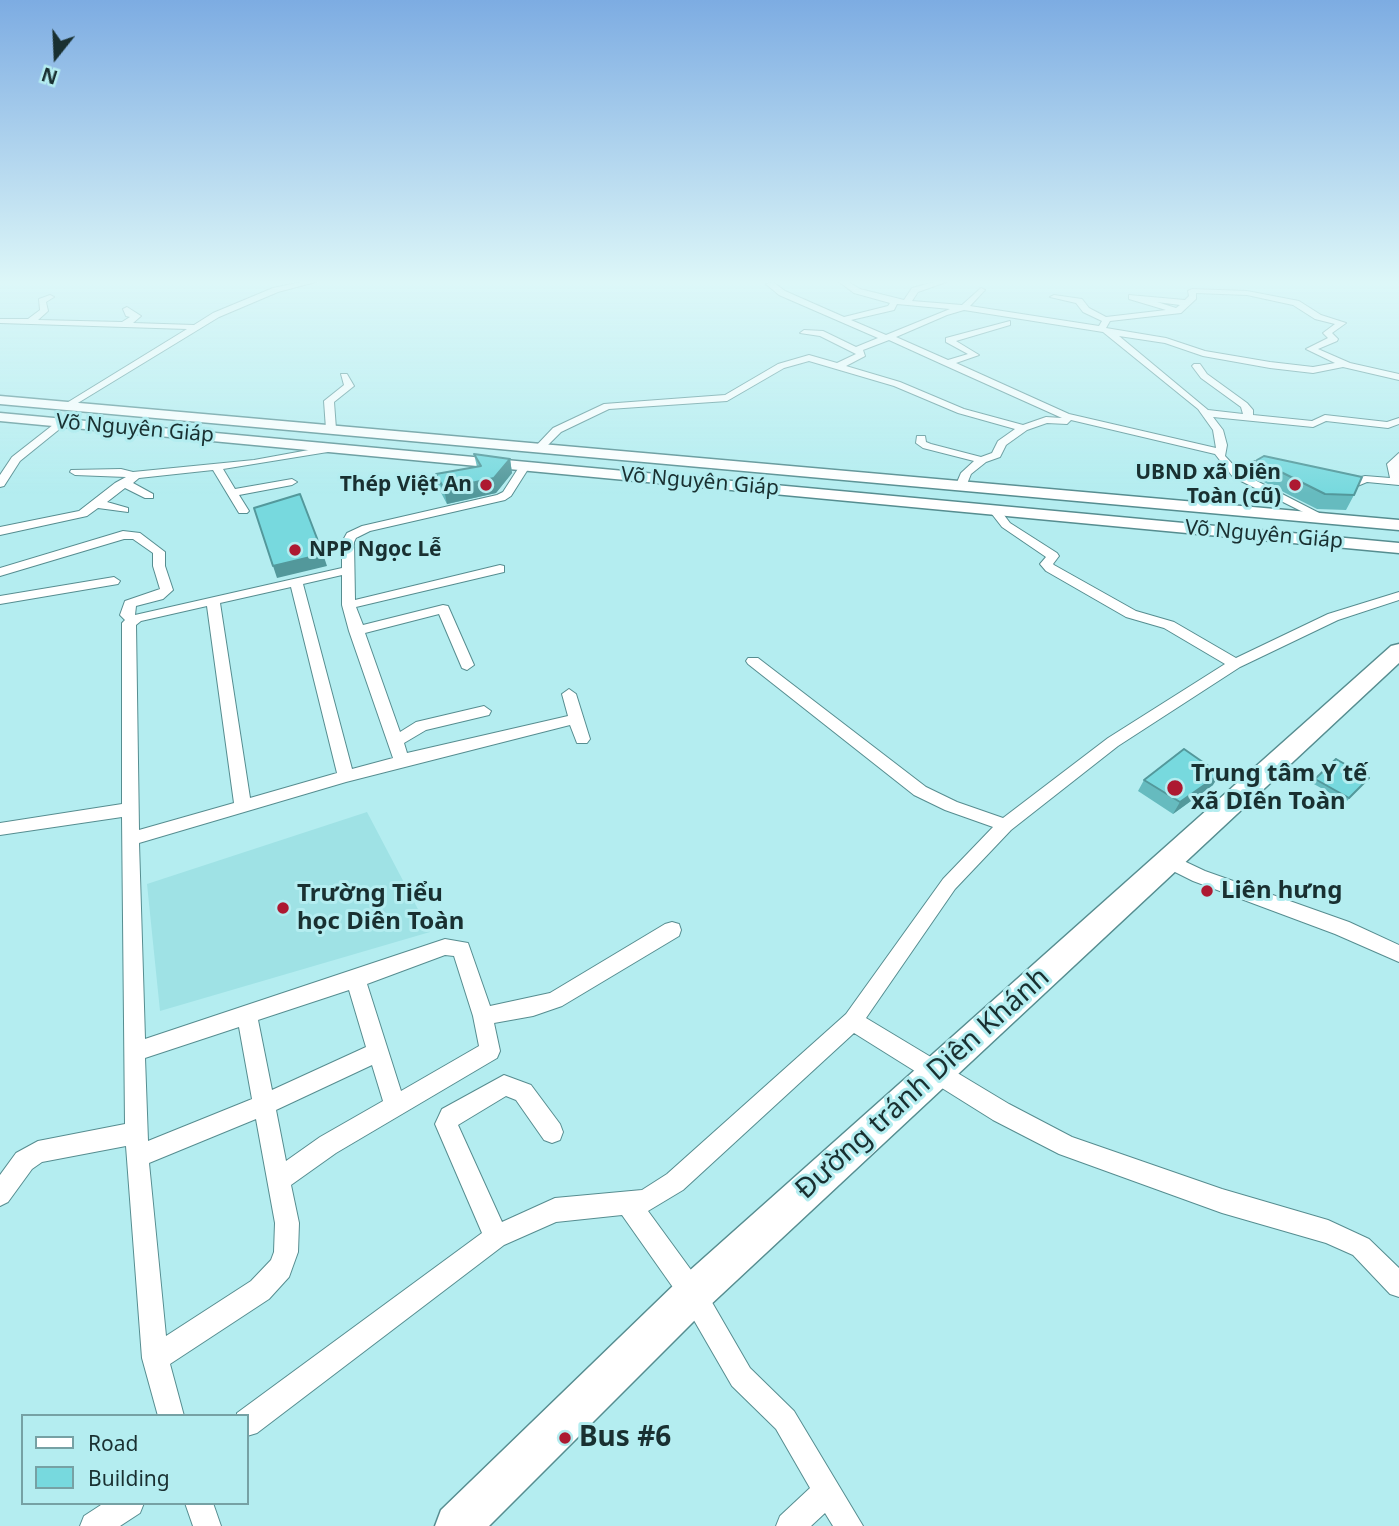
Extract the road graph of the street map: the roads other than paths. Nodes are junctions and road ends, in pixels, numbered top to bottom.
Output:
1 (153, 352) edge
2 (859, 352) edge
3 (922, 352) edge
4 (970, 352) edge
5 (1136, 352) edge
6 (1200, 352) edge
7 (1318, 352) edge
8 (947, 363) junction
9 (1346, 364) junction
10 (838, 366) junction
11 (1197, 366) dead end
12 (344, 376) dead end
13 (1399, 377) edge
14 (1215, 384) junction
15 (1202, 385) dead end
16 (1190, 386) dead end
17 (1178, 387) junction
18 (0, 400) edge
19 (68, 405) junction
20 (1206, 413) junction
21 (0, 417) edge
22 (1248, 418) junction
23 (1399, 421) edge
24 (249, 422) junction
25 (62, 423) junction
26 (1023, 428) junction
27 (331, 429) junction
28 (231, 438) junction
29 (921, 438) dead end
30 (336, 447) junction
31 (539, 448) junction
32 (1219, 454) junction
33 (1399, 456) edge
34 (982, 460) junction
35 (693, 461) junction
36 (525, 466) junction
37 (217, 468) junction
38 (75, 472) dead end
39 (1285, 472) edge
40 (1237, 475) junction
41 (133, 476) junction
42 (687, 481) junction
43 (292, 482) dead end
44 (1328, 483) edge
45 (1394, 483) edge
46 (0, 484) edge
47 (119, 485) junction
48 (961, 487) junction
49 (233, 493) junction
50 (149, 496) dead end
51 (97, 505) junction
52 (994, 509) junction
53 (124, 510) dead end
54 (243, 511) dead end
55 (1321, 518) junction
56 (1399, 525) edge
57 (0, 531) edge
58 (1399, 548) edge
59 (500, 569) dead end
60 (348, 570) junction
61 (0, 572) edge
62 (114, 581) dead end
63 (296, 582) junction
64 (1399, 596) edge
65 (0, 600) edge
66 (213, 600) junction
67 (349, 605) junction
68 (133, 620) junction
69 (356, 631) junction
70 (1399, 651) edge
71 (753, 661) dead end
72 (1236, 664) junction
73 (467, 665) dead end
74 (569, 694) dead end
75 (484, 711) dead end
76 (575, 719) junction
77 (582, 739) dead end
78 (394, 742) junction
79 (406, 760) junction
80 (346, 776) junction
81 (243, 806) junction
82 (130, 809) junction
83 (1005, 825) junction
84 (0, 830) edge
85 (132, 839) junction
86 (1170, 861) junction
87 (672, 930) dead end
88 (1399, 954) edge
89 (356, 979) junction
90 (247, 1015) junction
91 (483, 1016) junction
92 (853, 1021) junction
93 (135, 1052) junction
94 (378, 1052) junction
95 (934, 1072) junction
96 (262, 1105) junction
97 (395, 1105) junction
98 (552, 1132) dead end
99 (136, 1133) junction
100 (137, 1157) junction
101 (278, 1180) junction
102 (0, 1194) edge
103 (628, 1204) junction
104 (496, 1237) junction
105 (1399, 1285) edge
106 (693, 1294) junction
107 (155, 1359) junction
108 (170, 1414) edge
109 (248, 1422) edge
110 (828, 1491) junction
111 (127, 1505) edge
112 (200, 1505) edge
113 (94, 1526) edge
114 (208, 1526) edge
115 (457, 1526) edge
116 (790, 1526) edge
117 (849, 1526) edge

1 - 19 street
2 - 10 street
3 - 8 street
4 - 8 street
5 - 17 street
6 - 9 street
7 - 9 street
8 - 32 street
9 - 13 street
10 - 26 street
10 - 31 street
11 - 14 street
12 - 27 street
14 - 15 street
14 - 22 street
16 - 17 street
17 - 20 street
18 - 19 main road, Võ Nguyên Giáp
19 - 24 main road, Võ Nguyên Giáp
20 - 22 street
20 - 32 street
21 - 25 main road, Võ Nguyên Giáp
22 - 23 street
24 - 27 main road, Võ Nguyên Giáp
24 - 28 main road
25 - 28 main road, Võ Nguyên Giáp
25 - 46 street
26 - 32 street
26 - 34 street
27 - 31 main road, Võ Nguyên Giáp
28 - 30 main road, Võ Nguyên Giáp
29 - 34 street
30 - 36 main road, Võ Nguyên Giáp
30 - 37 street
31 - 35 main road, Võ Nguyên Giáp
32 - 40 street
33 - 45 street
34 - 48 street
35 - 42 main road
35 - 48 main road, Võ Nguyên Giáp
36 - 42 main road, Võ Nguyên Giáp
36 - 60 street
37 - 41 street
37 - 49 street
38 - 41 street
39 - 40 street
40 - 55 street
41 - 47 street
42 - 52 main road, Võ Nguyên Giáp
43 - 49 street
44 - 45 street
47 - 50 street
47 - 51 street
48 - 55 main road, Võ Nguyên Giáp
49 - 54 street
51 - 53 street
51 - 57 street
52 - 58 main road, Võ Nguyên Giáp
52 - 72 street
55 - 56 main road, Võ Nguyên Giáp
59 - 67 street
60 - 63 street
60 - 67 street
61 - 68 street
62 - 65 street
63 - 66 street
63 - 80 street
64 - 72 street
66 - 68 street
66 - 81 street
67 - 69 street
68 - 82 street
69 - 73 street
69 - 78 street
70 - 86 highway, Đường tránh Diên Khánh
71 - 83 street
72 - 83 street
74 - 76 street
75 - 78 street
76 - 77 street
76 - 79 street
78 - 79 street
79 - 80 street
80 - 81 street
81 - 85 street
82 - 84 street
82 - 85 street
83 - 92 street
85 - 93 street
86 - 88 street
86 - 95 highway, Đường tránh Diên Khánh
87 - 91 street
89 - 90 street
89 - 91 street
89 - 94 street
90 - 93 street
90 - 96 street
91 - 97 street
92 - 95 street
92 - 103 street
93 - 99 street
94 - 96 street
94 - 97 street
95 - 105 street
95 - 106 highway, Đường tránh Diên Khánh
96 - 100 street
96 - 101 street
97 - 101 street
98 - 104 street
99 - 100 street
99 - 102 street
100 - 107 street
101 - 107 street
103 - 104 street
103 - 106 street
104 - 109 street
106 - 110 street
106 - 115 highway, Đường tránh Diên Khánh
107 - 108 street
110 - 116 street
110 - 117 street
111 - 113 street
112 - 114 street

